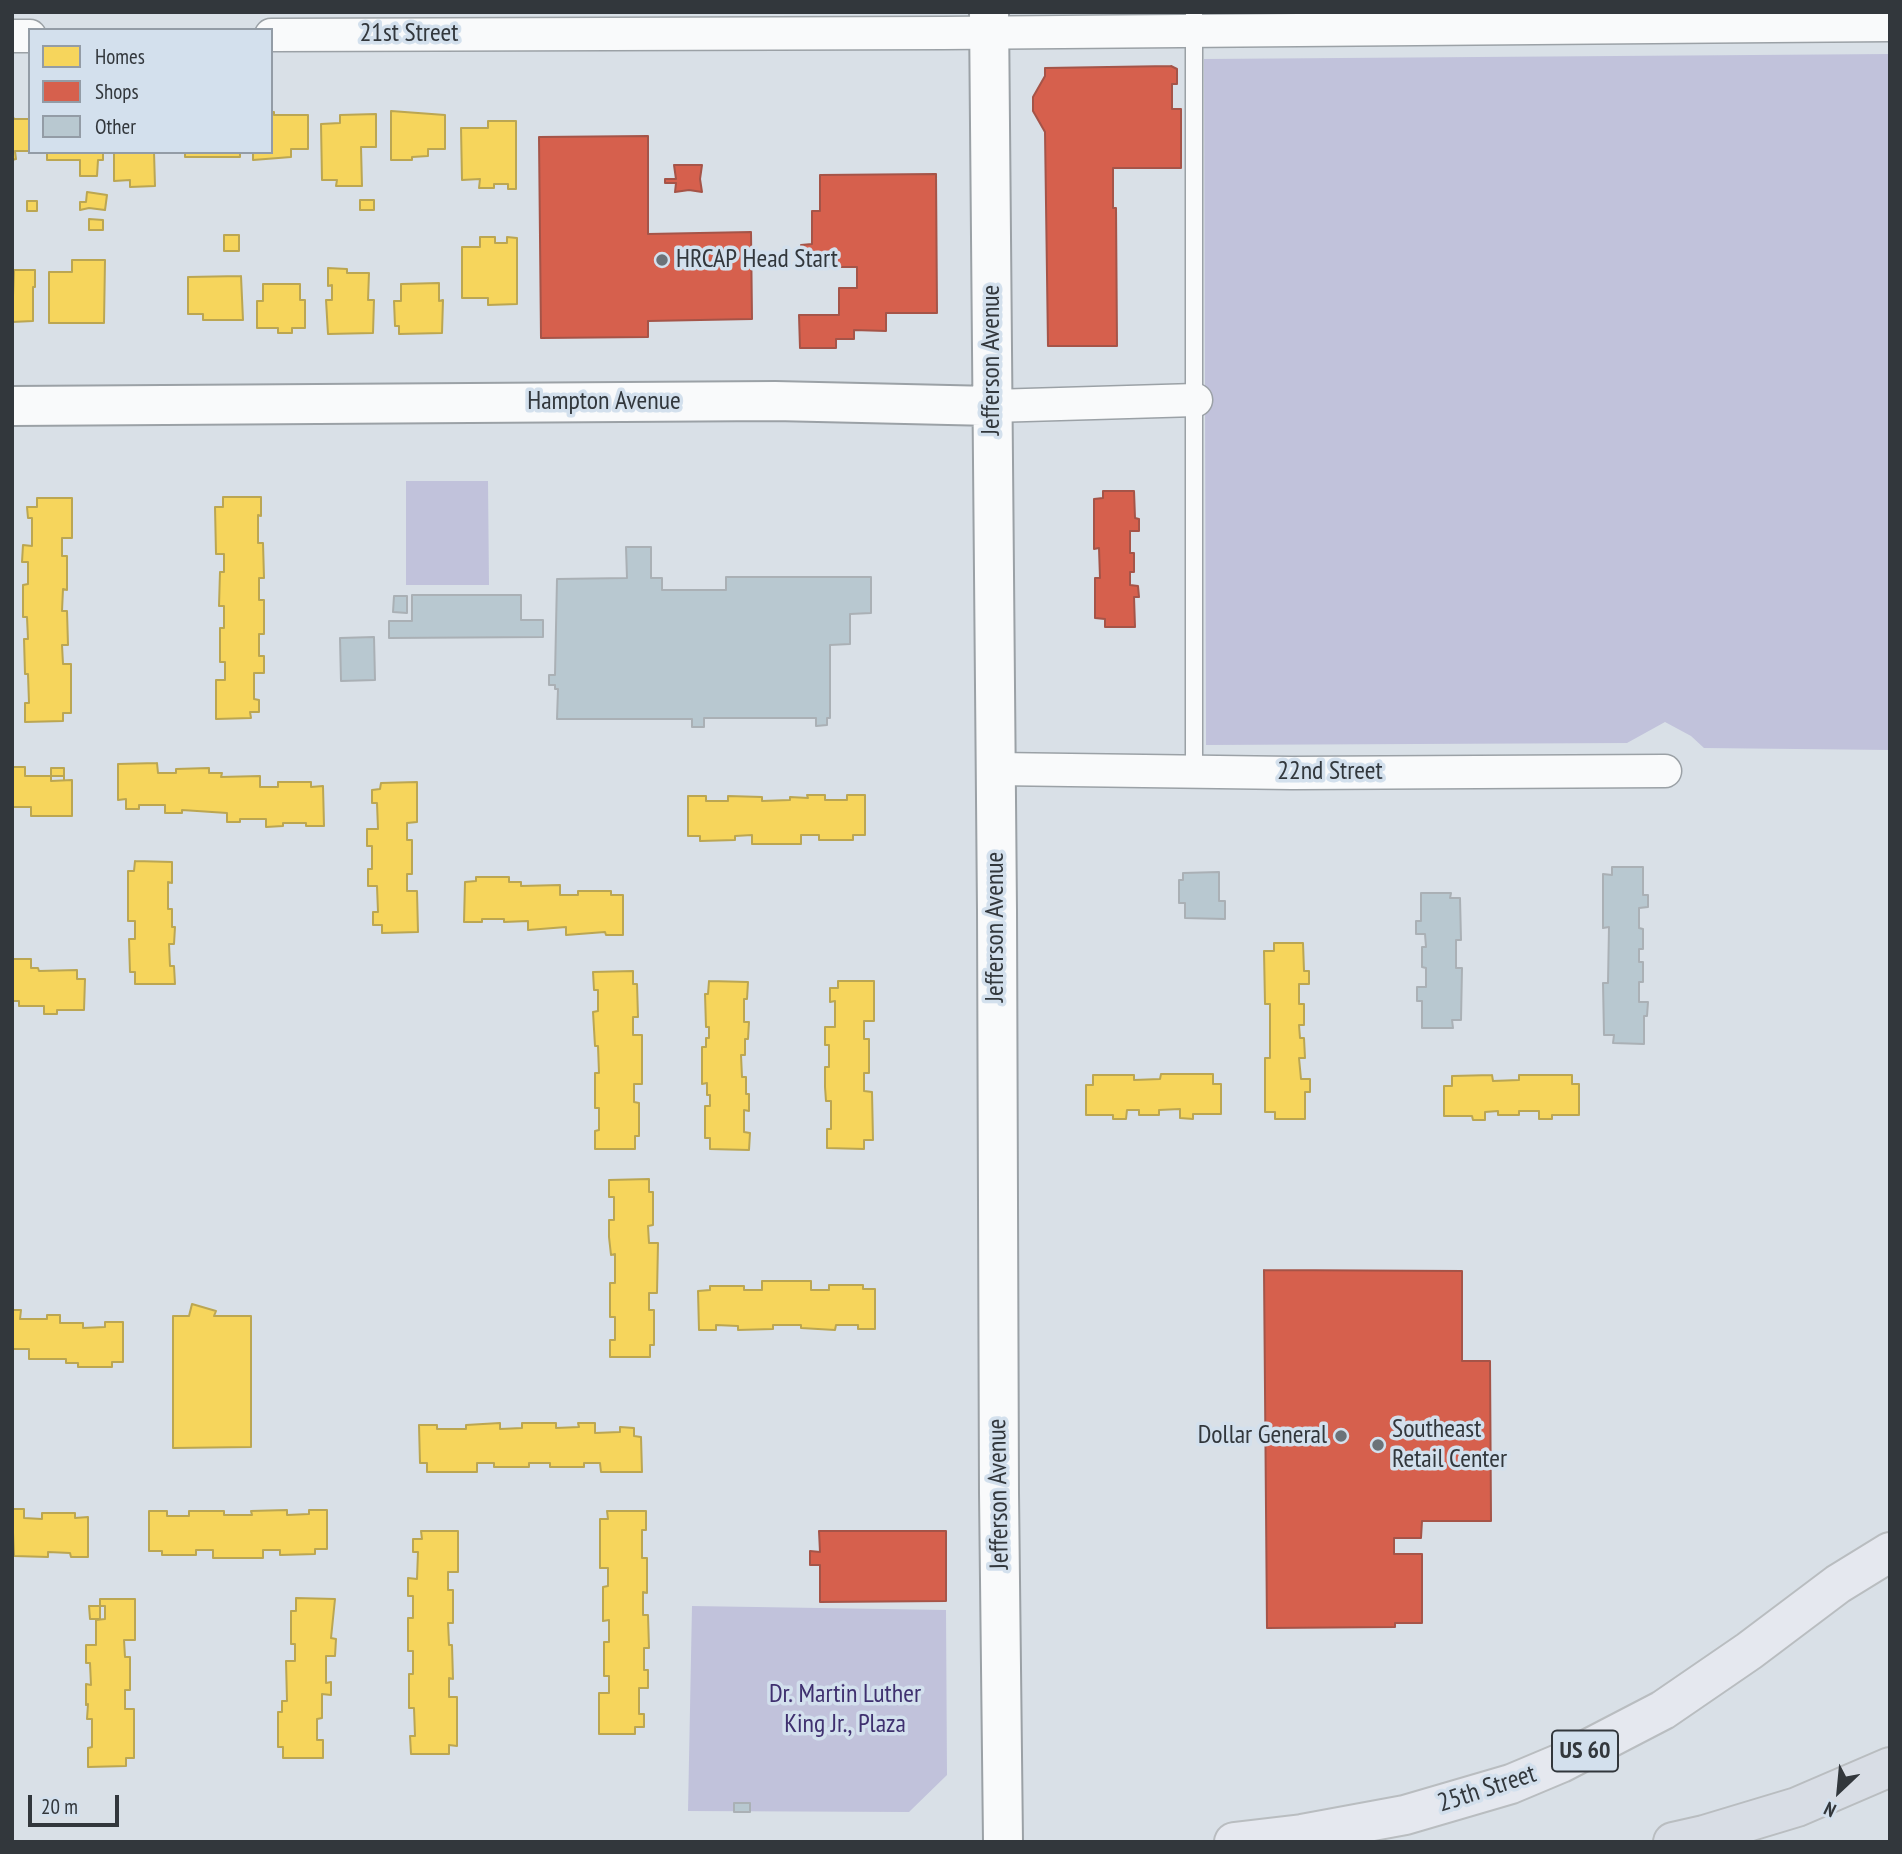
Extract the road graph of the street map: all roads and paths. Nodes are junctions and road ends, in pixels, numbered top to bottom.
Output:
1 (1194, 21) edge
2 (989, 22) edge
3 (1890, 25) edge
4 (273, 35) edge
5 (1196, 400) junction
6 (12, 406) edge
7 (992, 406) junction
8 (996, 769) junction
9 (1665, 771) dead end
10 (1194, 772) junction
11 (1890, 1552) edge
12 (1890, 1767) edge
13 (1003, 1842) edge
14 (1234, 1842) edge
15 (1673, 1842) edge

1 - 2 street, 21st Street
1 - 3 street, 21st Street
1 - 5 lane
2 - 4 street, 21st Street
2 - 7 main road, Jefferson Avenue
5 - 7 street, Hampton Avenue
5 - 10 lane
6 - 7 main road, Hampton Avenue
7 - 8 main road, Jefferson Avenue
8 - 10 street, 22nd Street
8 - 13 main road, Jefferson Avenue
9 - 10 street, 22nd Street
11 - 14 main road, 25th Street / US 60
12 - 15 highway

